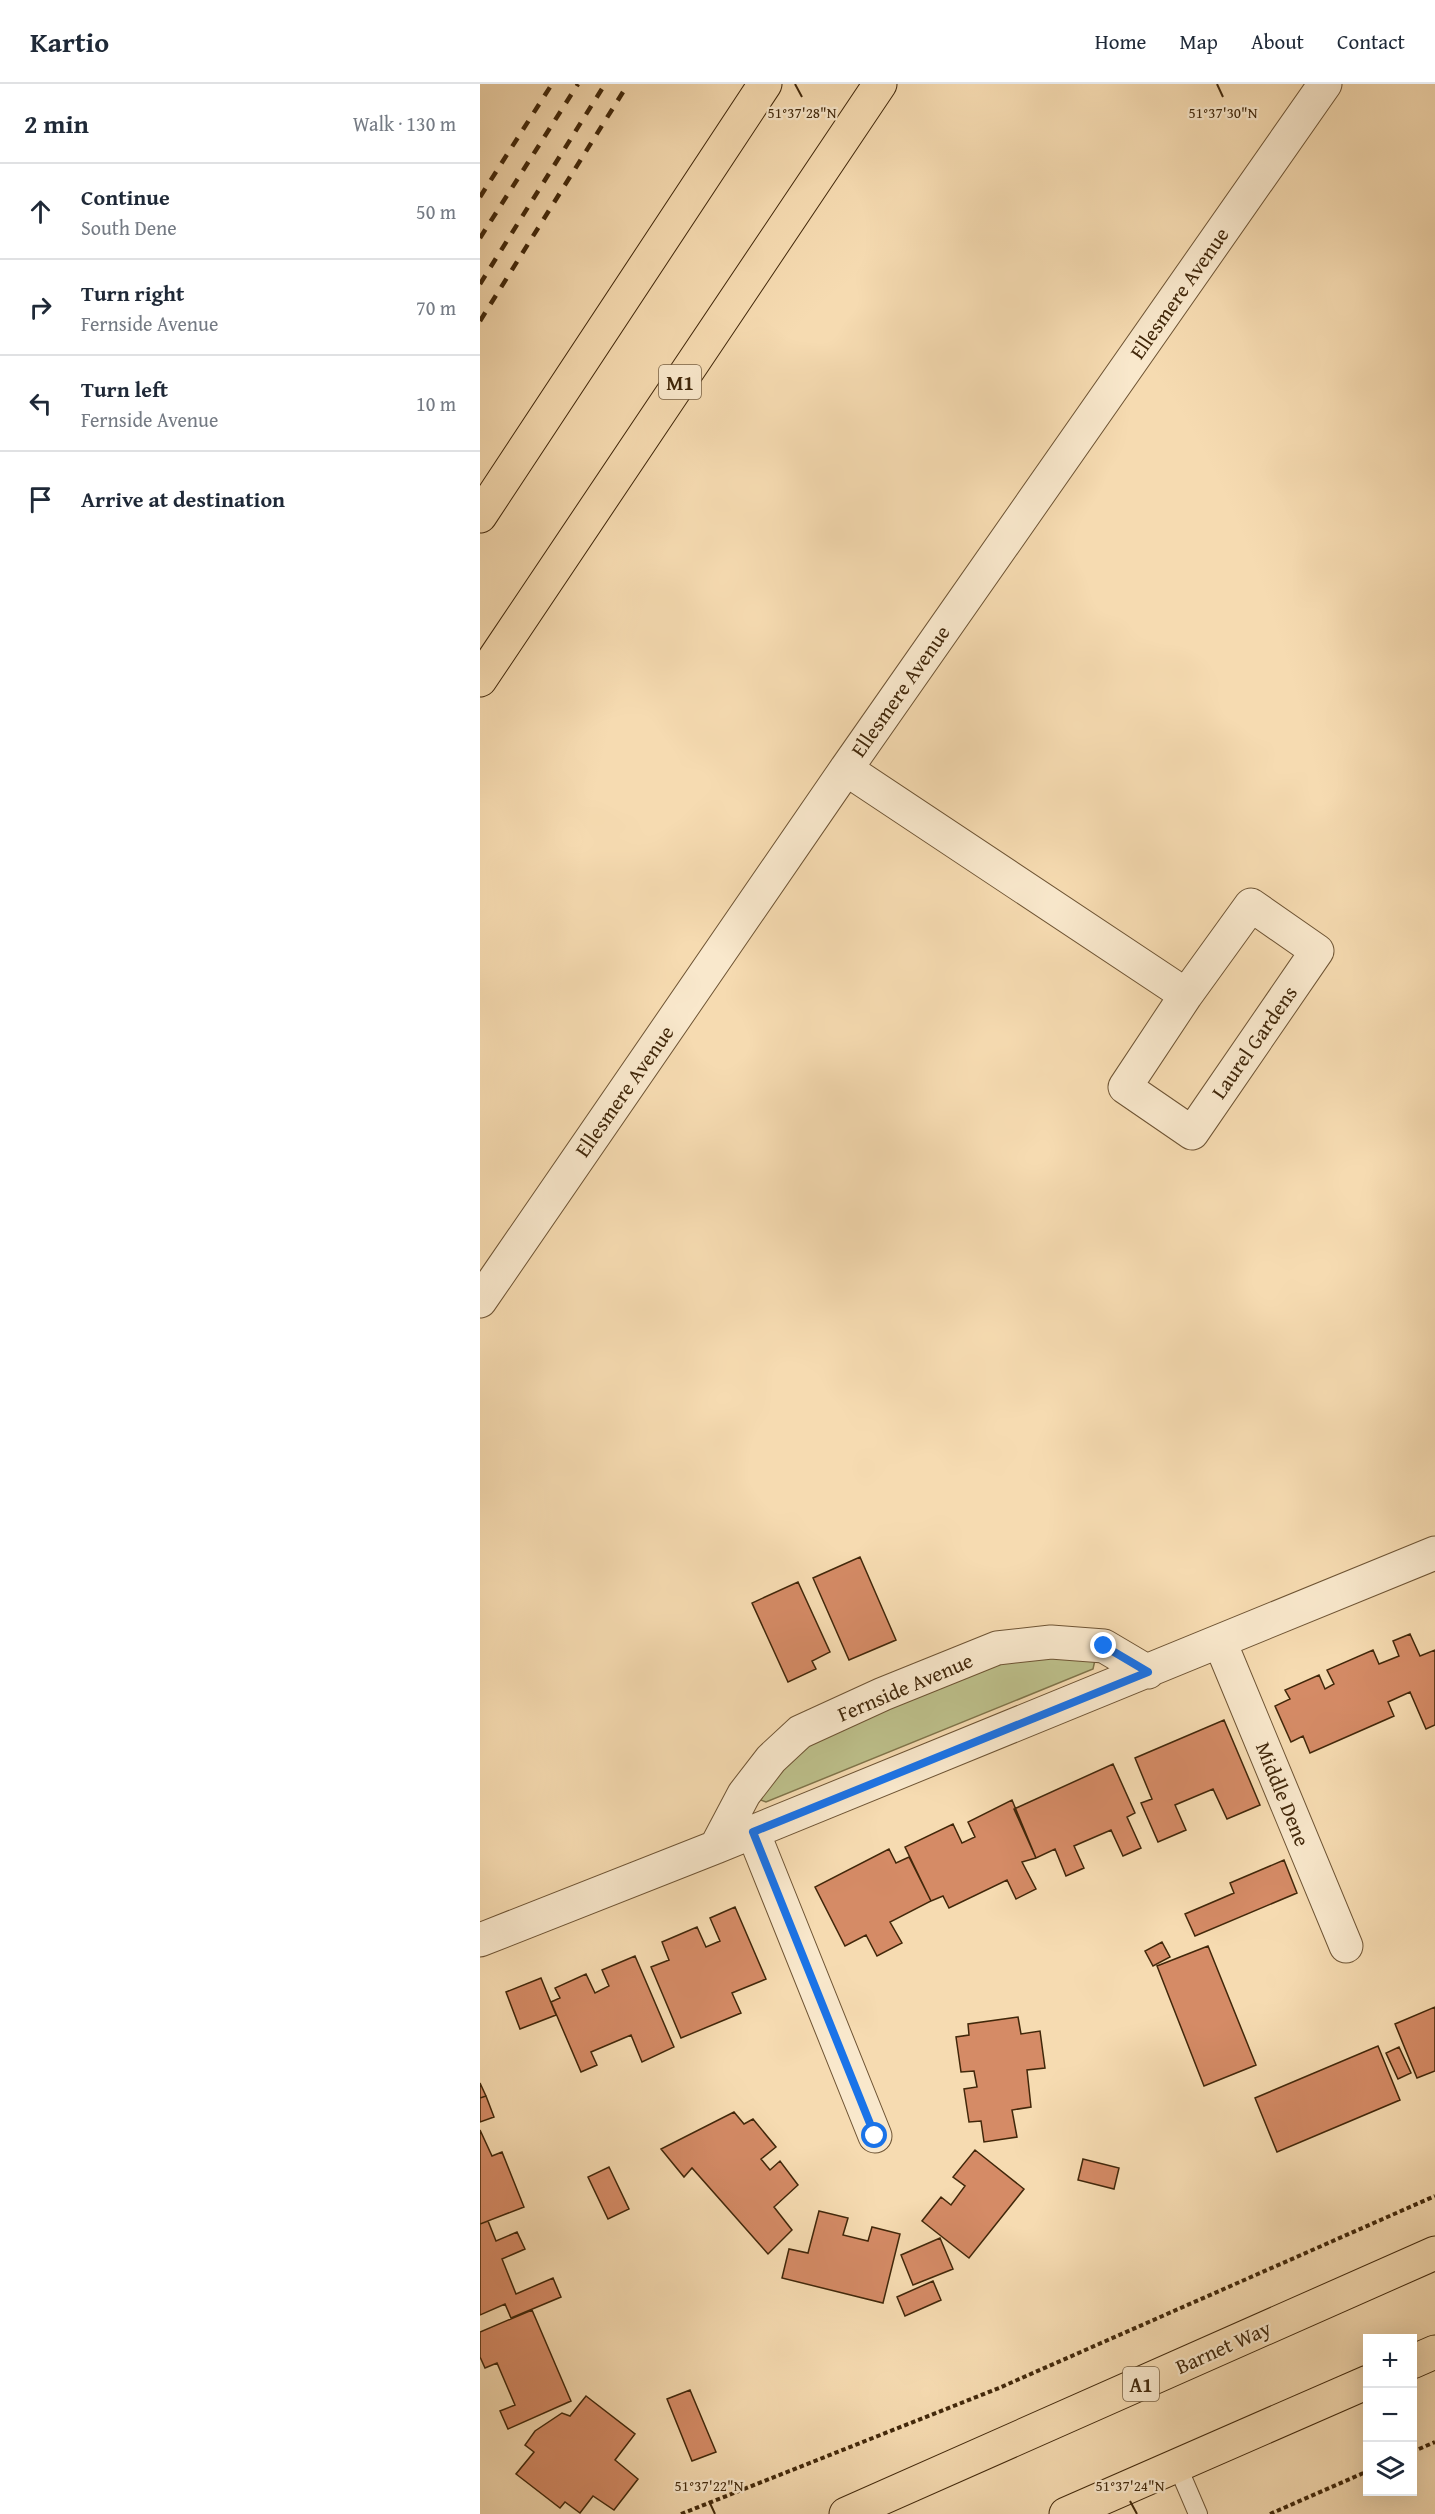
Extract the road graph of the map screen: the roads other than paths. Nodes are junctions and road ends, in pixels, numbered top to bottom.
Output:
1 (765, 84) edge
2 (880, 84) edge
3 (1325, 84) edge
4 (480, 516) edge
5 (480, 680) edge
6 (846, 769) junction
7 (1186, 995) junction
8 (480, 1301) edge
9 (1435, 1553) edge
10 (1220, 1641) junction
11 (1148, 1672) junction
12 (753, 1832) junction
13 (716, 1847) junction
14 (480, 1940) edge
15 (1346, 1946) dead end
16 (875, 2136) dead end
17 (1435, 2253) edge
18 (1435, 2352) edge
19 (1417, 2360) edge
20 (1363, 2384) edge
21 (1177, 2465) junction
22 (846, 2514) edge
23 (1066, 2514) edge
24 (1198, 2514) edge

1 - 4 highway
2 - 5 highway, M1
3 - 6 street, Ellesmere Avenue
6 - 7 street
6 - 8 street, Ellesmere Avenue
7 - 7 street, Laurel Gardens
9 - 10 street
10 - 11 street
10 - 15 street, Middle Dene
11 - 12 street
11 - 13 street, Fernside Avenue
12 - 13 street
12 - 16 street
13 - 14 street
17 - 22 highway, Barnet Way / A1
18 - 19 highway
20 - 21 highway
21 - 23 highway
21 - 24 lane

